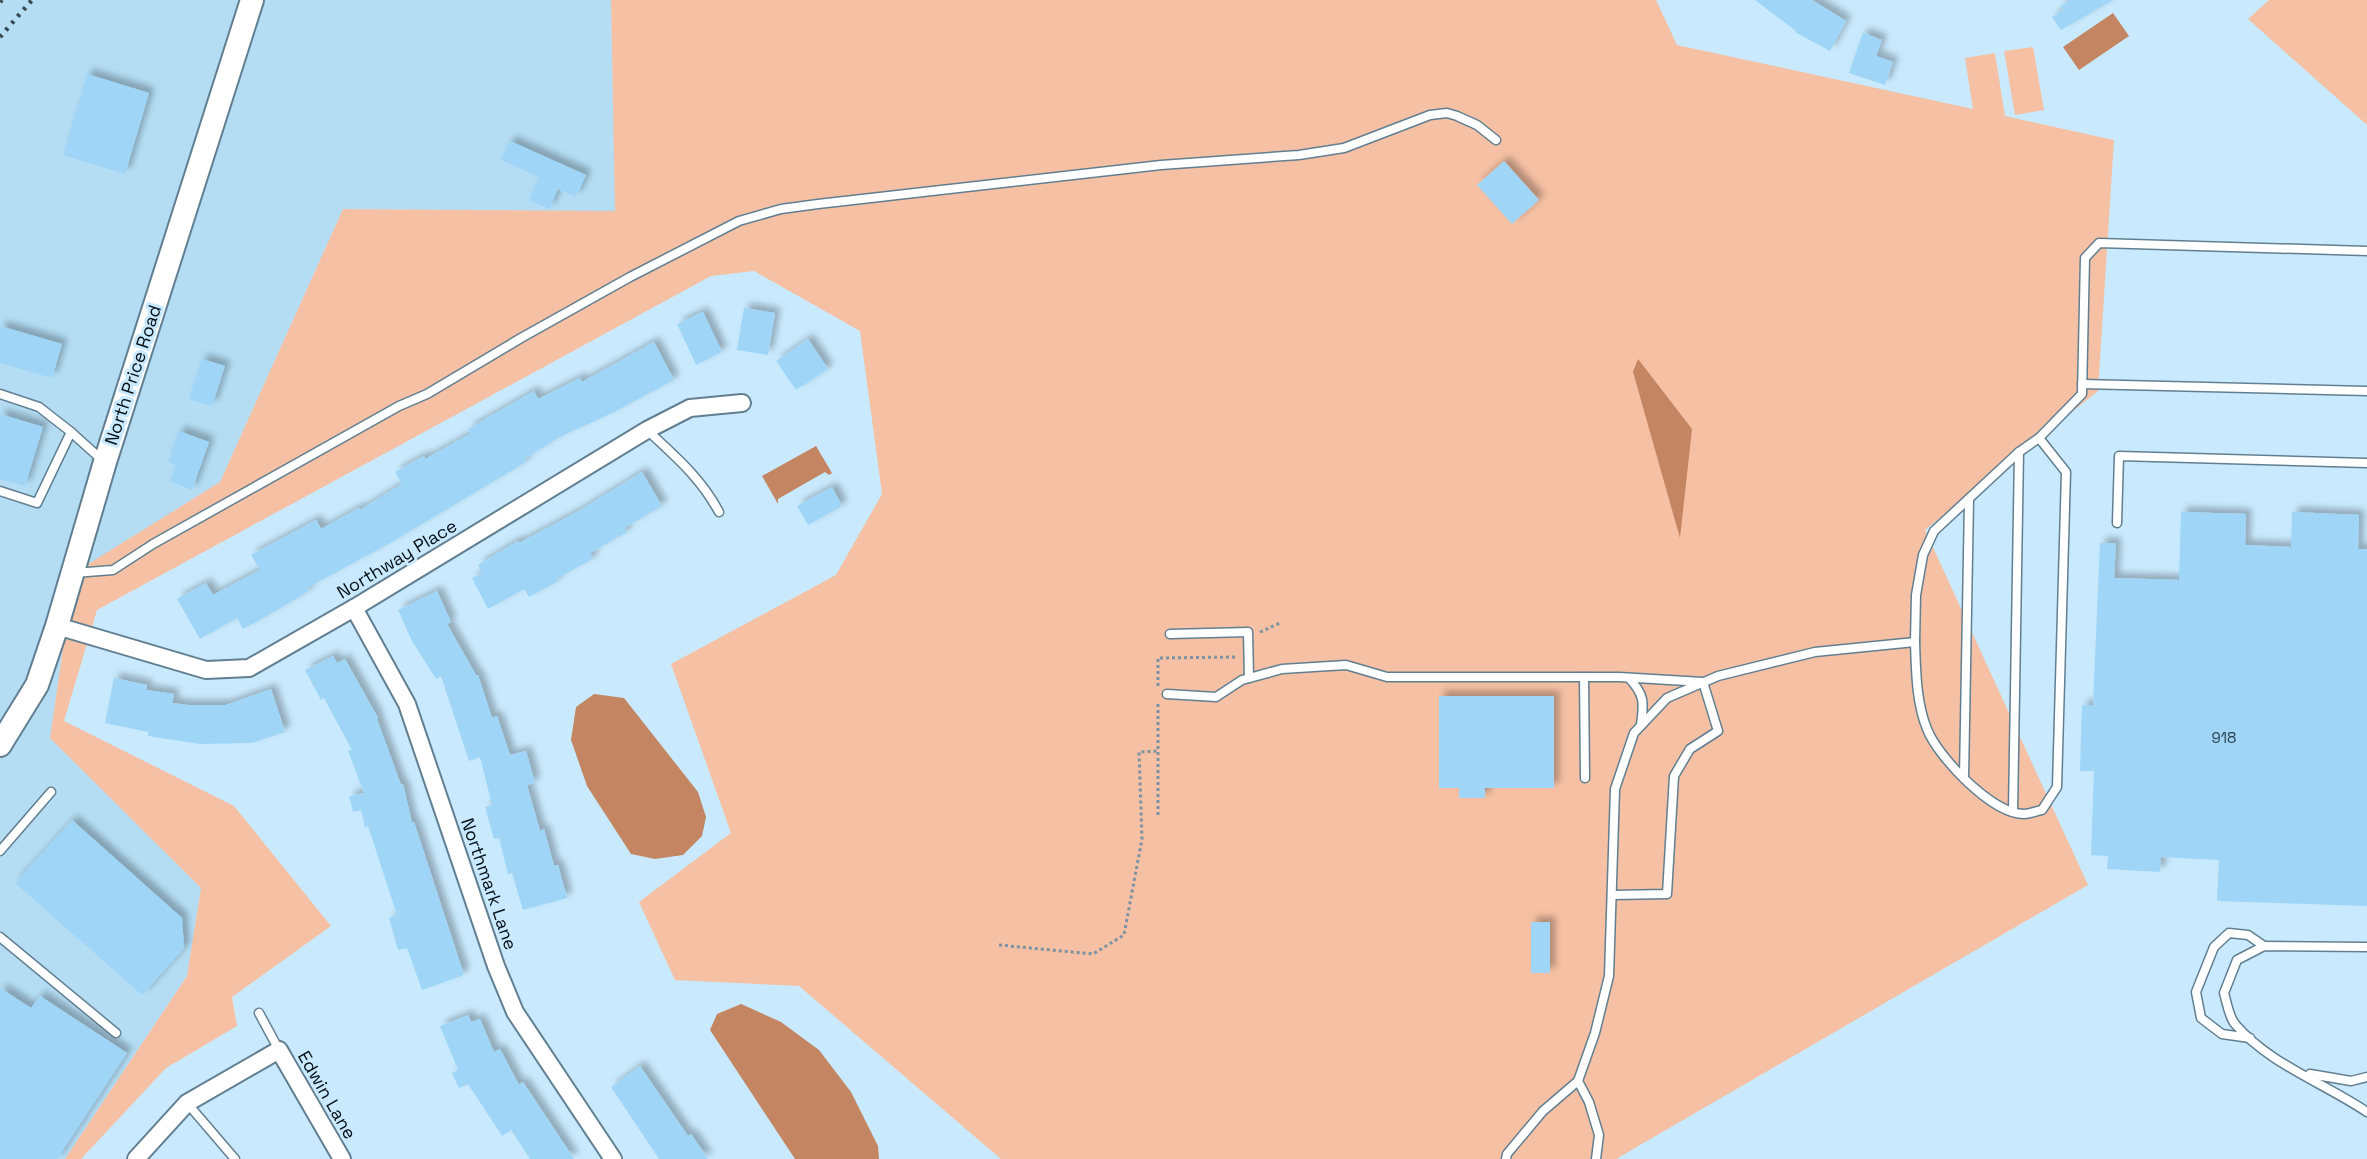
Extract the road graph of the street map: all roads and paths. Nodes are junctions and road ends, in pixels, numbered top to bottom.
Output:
1 (252, 0) edge
2 (1496, 140) dead end
3 (2367, 251) edge
4 (2082, 384) junction
5 (2367, 391) edge
6 (0, 394) edge
7 (742, 403) dead end
8 (647, 430) junction
9 (71, 432) junction
10 (2039, 438) junction
11 (2019, 452) junction
12 (105, 462) junction
13 (2367, 463) edge
14 (0, 490) edge
15 (1969, 499) junction
16 (719, 512) dead end
17 (2117, 523) dead end
18 (74, 573) junction
19 (354, 608) junction
20 (57, 626) junction
21 (1170, 634) dead end
22 (1915, 642) junction
23 (1584, 677) junction
24 (1249, 678) junction
25 (1629, 678) junction
26 (1703, 682) junction
27 (1167, 694) dead end
28 (1641, 725) junction
29 (0, 745) edge
30 (1158, 751) dead end
31 (1585, 778) dead end
32 (1964, 778) junction
33 (51, 792) dead end
34 (2013, 811) junction
35 (0, 851) edge
36 (1612, 895) junction
37 (0, 937) edge
38 (999, 945) dead end
39 (2264, 946) junction
40 (2367, 947) edge
41 (259, 1014) dead end
42 (116, 1033) dead end
43 (2251, 1038) junction
44 (279, 1050) junction
45 (2304, 1073) junction
46 (2367, 1077) edge
47 (1578, 1081) junction
48 (187, 1103) junction
49 (2367, 1112) edge
50 (136, 1159) edge
51 (235, 1159) edge
52 (342, 1159) edge
53 (614, 1159) edge
54 (1506, 1159) edge
55 (1596, 1159) edge

1 - 12 street, North Price Road
2 - 18 lane
3 - 4 lane
4 - 5 lane
4 - 10 lane
6 - 9 lane
7 - 8 street, Northway Place
8 - 16 lane
8 - 19 street, Northway Place
9 - 12 lane
9 - 14 lane
10 - 11 lane
10 - 34 lane
11 - 15 lane
11 - 34 lane
12 - 18 street, North Price Road
13 - 17 lane
15 - 22 lane
15 - 32 lane
18 - 20 street, North Price Road
19 - 20 street, Northway Place
19 - 53 street, Northmark Lane
20 - 29 street, North Price Road
21 - 24 lane
22 - 26 lane
22 - 32 lane
23 - 24 lane
23 - 25 lane
23 - 31 lane
24 - 27 lane
25 - 26 lane
25 - 28 lane
26 - 28 lane
26 - 36 lane
28 - 36 lane
30 - 38 path
32 - 34 lane
33 - 35 lane
36 - 47 lane
37 - 42 lane
39 - 40 lane
39 - 43 lane
39 - 43 lane
41 - 44 lane
43 - 45 lane
44 - 48 street
44 - 52 street, Edwin Lane
45 - 46 lane
45 - 49 lane
47 - 54 lane
47 - 55 lane
48 - 50 street
48 - 51 lane

